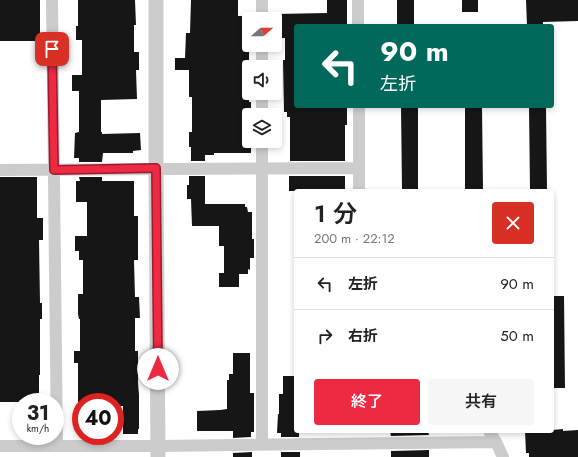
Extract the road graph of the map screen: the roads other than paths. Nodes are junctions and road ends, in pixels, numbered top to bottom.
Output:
1 (52, 0) edge
2 (156, 0) edge
3 (262, 0) edge
4 (358, 0) edge
5 (262, 12) edge
6 (358, 24) edge
7 (359, 108) edge
8 (262, 148) edge
9 (156, 168) junction
10 (359, 168) junction
11 (262, 169) junction
12 (0, 170) edge
13 (54, 170) junction
14 (359, 189) edge
15 (489, 433) edge
16 (496, 442) junction
17 (262, 444) junction
18 (0, 446) edge
19 (57, 446) junction
20 (158, 451) edge
21 (503, 457) edge

1 - 13 street
2 - 9 street
3 - 5 street
4 - 6 street
7 - 10 street
8 - 11 street
9 - 11 street
9 - 13 street
9 - 20 street
10 - 11 street
10 - 14 street
11 - 17 street
12 - 13 street
13 - 19 street
15 - 16 street
16 - 17 street
16 - 21 street
17 - 20 street
18 - 19 street
19 - 20 street

